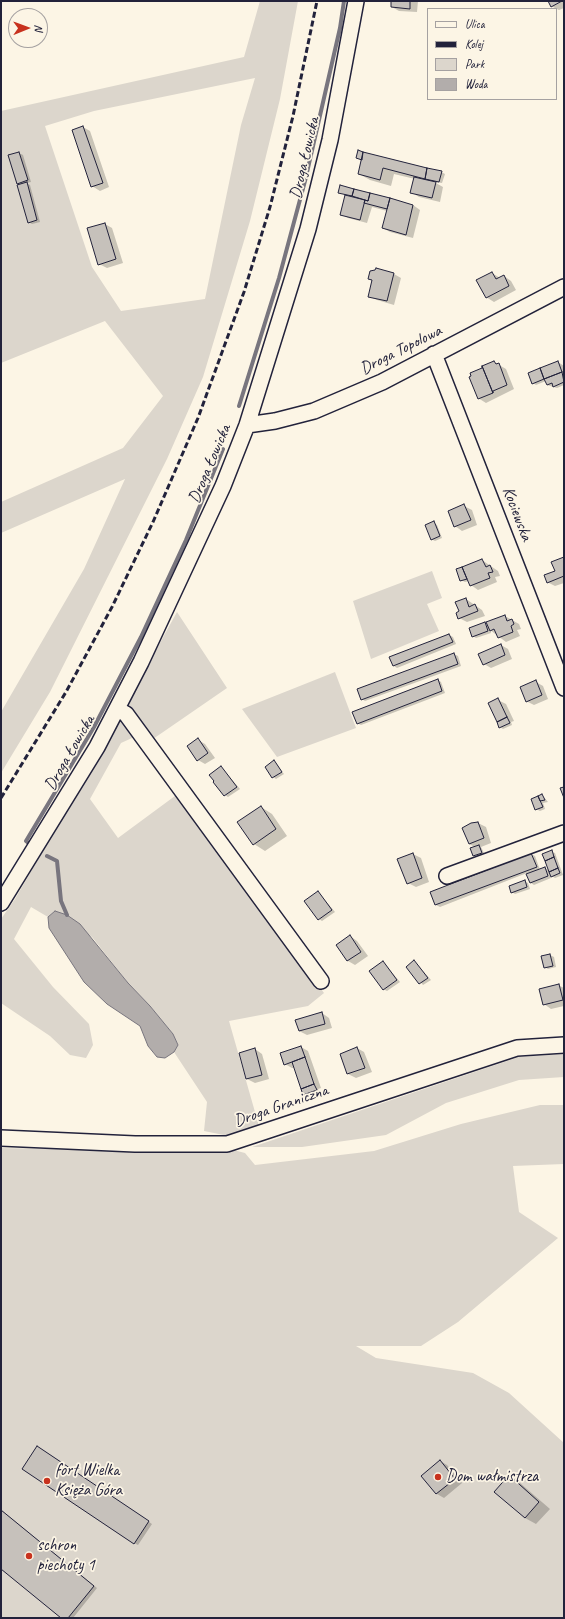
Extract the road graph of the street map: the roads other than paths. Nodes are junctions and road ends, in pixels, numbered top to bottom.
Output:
1 (356, 1) edge
2 (564, 287) edge
3 (434, 354) junction
4 (247, 424) junction
5 (564, 688) edge
6 (117, 709) junction
7 (564, 833) edge
8 (447, 876) dead end
9 (1, 904) edge
10 (321, 981) dead end
11 (564, 1045) edge
12 (1, 1138) edge

1 - 4 street, Droga Łowicka
2 - 3 street, Droga Topolowa
3 - 4 street, Droga Topolowa
3 - 5 street, Kociewska
4 - 6 street, Droga Łowicka
6 - 9 street, Droga Łowicka
6 - 10 street
7 - 8 street
11 - 12 street, Droga Graniczna

